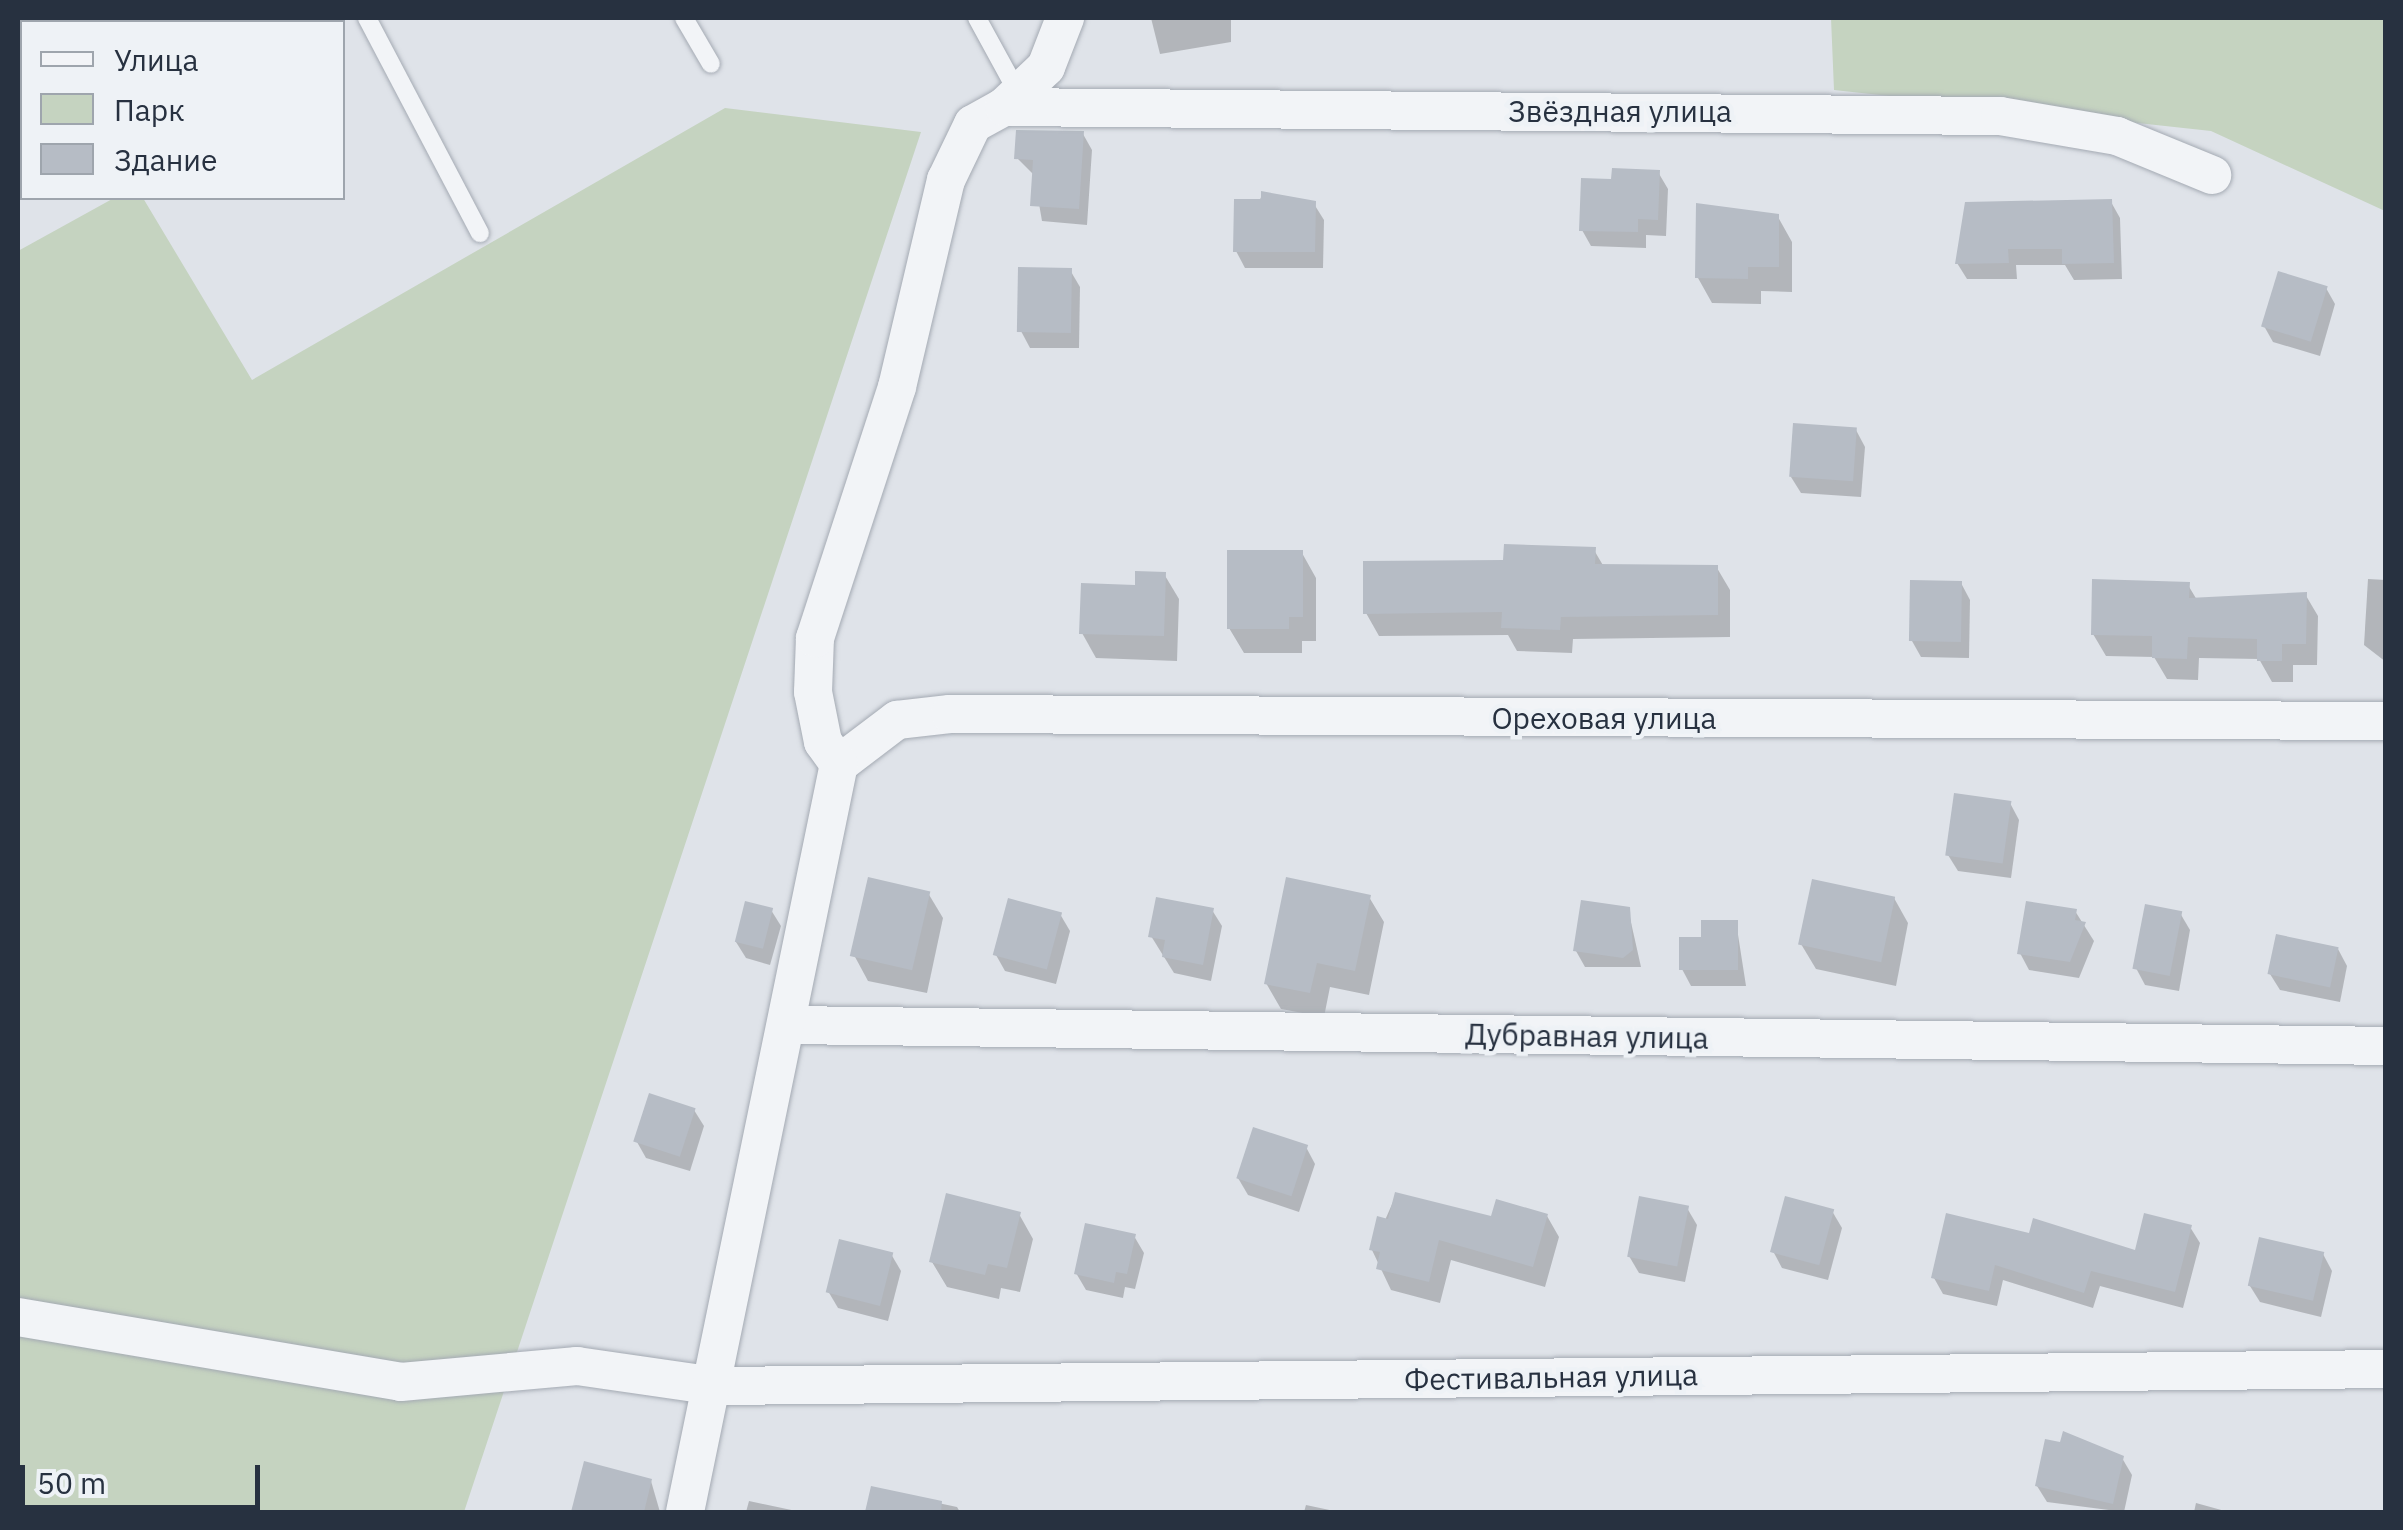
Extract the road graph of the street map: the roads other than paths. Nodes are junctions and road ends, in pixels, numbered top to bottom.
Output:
1 (367, 18) edge
2 (684, 18) edge
3 (977, 18) edge
4 (1065, 18) edge
5 (711, 64) dead end
6 (1013, 103) junction
7 (2212, 175) dead end
8 (480, 232) dead end
9 (2386, 721) edge
10 (839, 764) junction
11 (788, 1026) junction
12 (2386, 1046) edge
13 (18, 1317) edge
14 (2386, 1368) edge
15 (716, 1386) junction
16 (685, 1512) edge

1 - 8 lane
2 - 5 lane
3 - 6 lane
4 - 6 street
6 - 7 street, Звёздная улица
6 - 10 street
9 - 10 street, Ореховая улица
10 - 11 street
11 - 12 street, Дубравная улица
11 - 15 street
13 - 15 street, Фестивальная улица
14 - 15 street, Фестивальная улица
15 - 16 street

